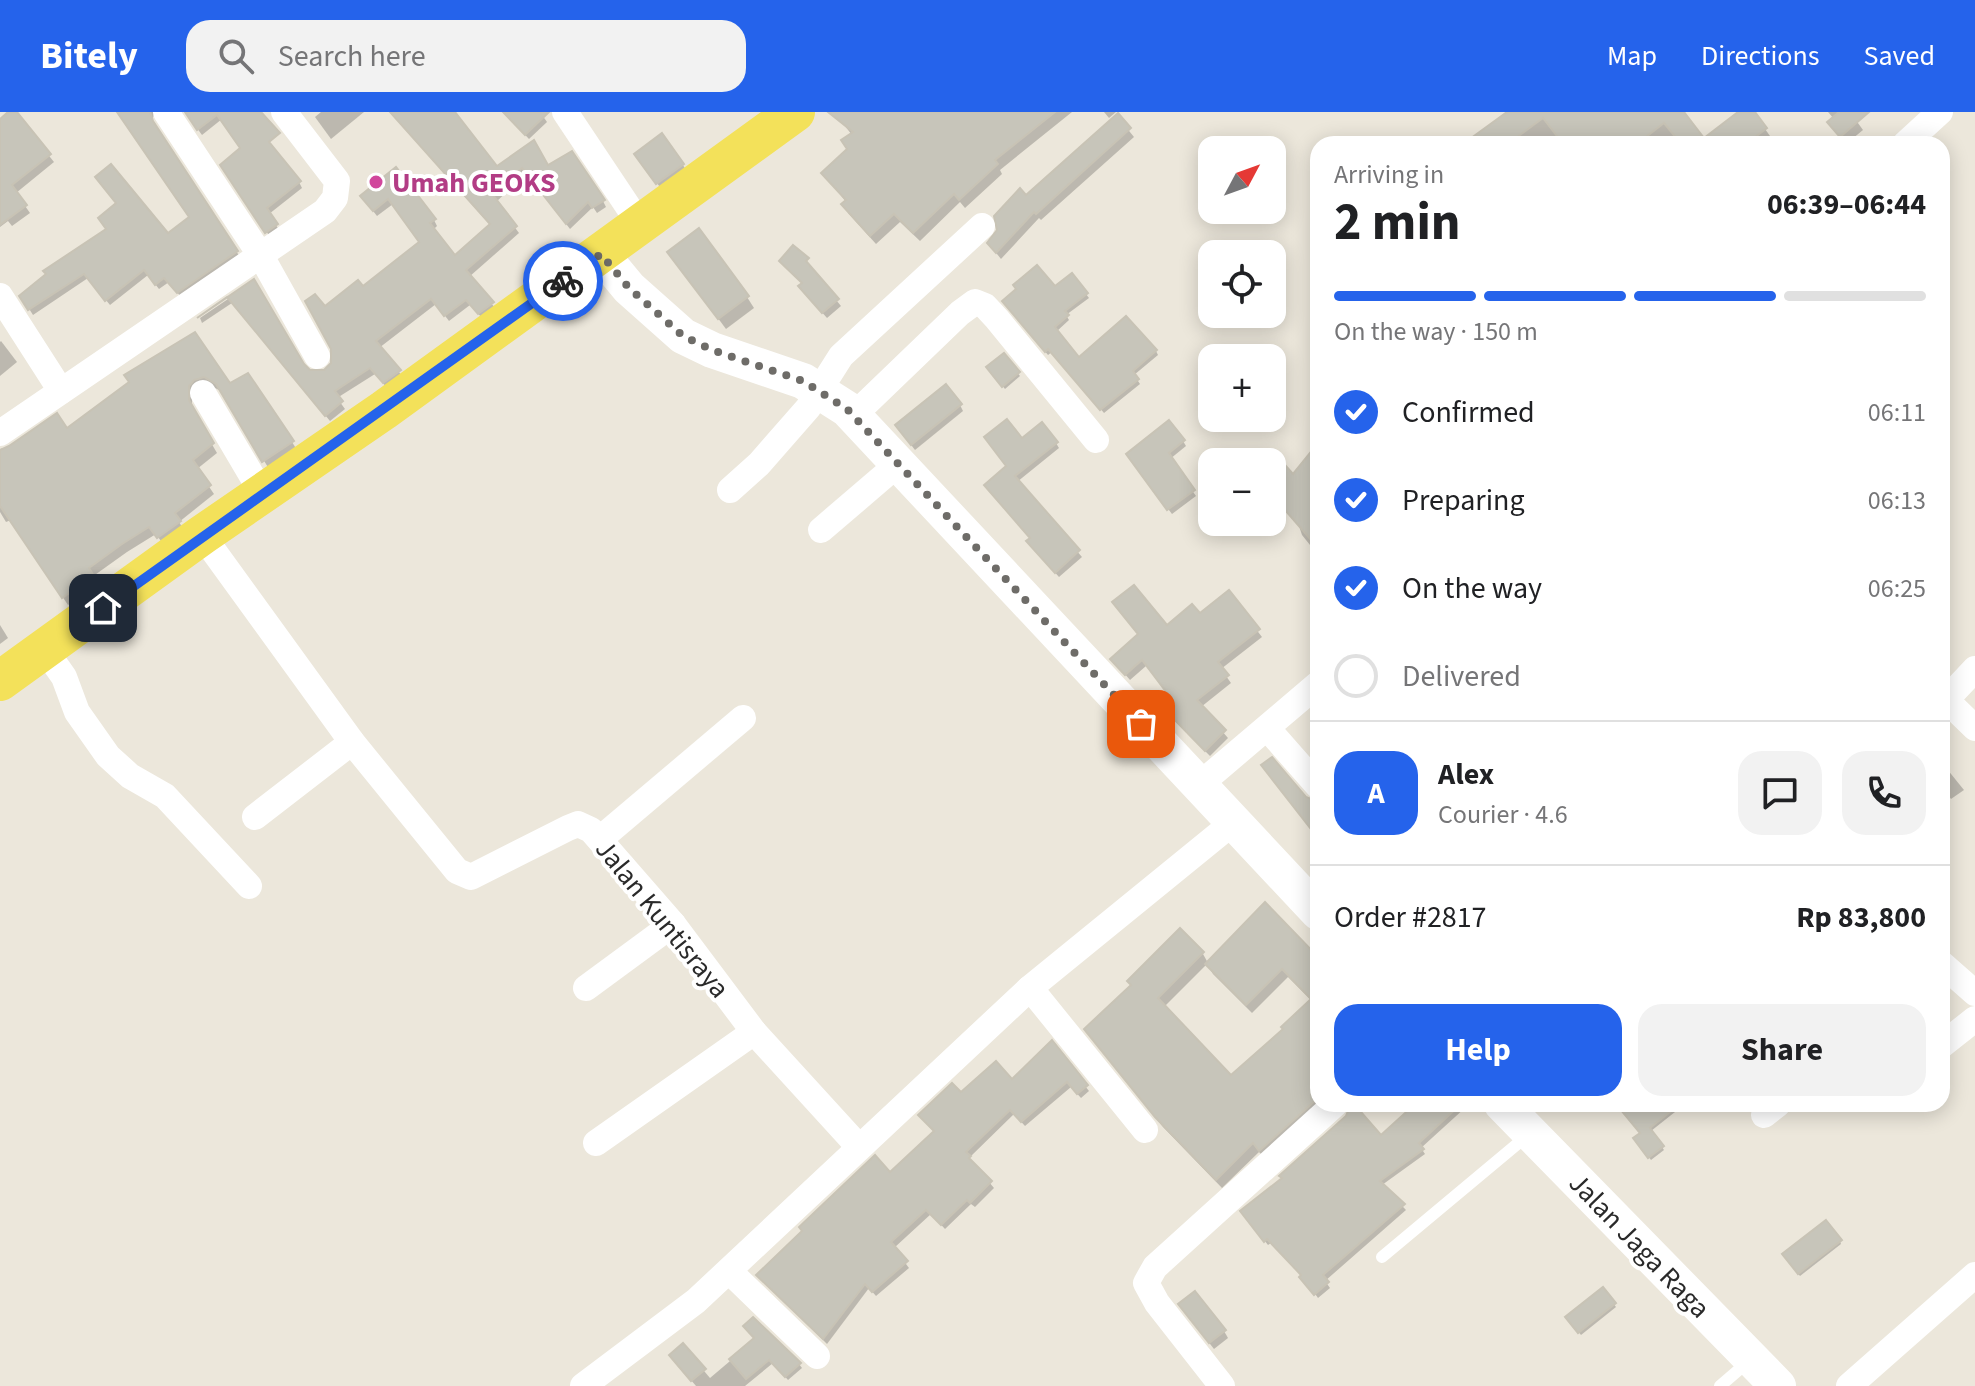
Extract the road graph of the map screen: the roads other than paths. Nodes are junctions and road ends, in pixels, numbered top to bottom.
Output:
1 (166, 112) edge
2 (284, 112) edge
3 (565, 112) edge
4 (795, 112) edge
5 (1940, 112) edge
6 (1914, 136) edge
7 (641, 226) junction
8 (982, 226) dead end
9 (601, 254) junction
10 (261, 256) junction
11 (0, 296) edge
12 (317, 356) dead end
13 (61, 391) junction
14 (203, 393) dead end
15 (838, 403) junction
16 (0, 433) edge
17 (1096, 440) dead end
18 (898, 464) junction
19 (730, 490) dead end
20 (262, 493) junction
21 (821, 530) dead end
22 (202, 535) junction
23 (45, 650) junction
24 (1975, 669) edge
25 (0, 681) edge
26 (1310, 691) edge
27 (1950, 693) edge
28 (1950, 706) edge
29 (743, 718) dead end
30 (1267, 728) junction
31 (1975, 728) edge
32 (352, 742) junction
33 (1310, 777) edge
34 (1199, 785) junction
35 (255, 817) dead end
36 (1235, 821) junction
37 (600, 839) junction
38 (249, 886) dead end
39 (1310, 903) edge
40 (673, 924) junction
41 (1950, 973) edge
42 (586, 988) dead end
43 (1030, 988) junction
44 (1975, 993) edge
45 (1975, 1019) edge
46 (754, 1032) junction
47 (1950, 1039) edge
48 (1326, 1112) edge
49 (1510, 1112) edge
50 (1145, 1130) dead end
51 (1530, 1133) junction
52 (596, 1143) dead end
53 (859, 1147) junction
54 (1382, 1257) dead end
55 (730, 1272) junction
56 (1975, 1275) edge
57 (817, 1356) dead end
58 (1752, 1358) junction
59 (583, 1386) edge
60 (1222, 1386) edge
61 (1720, 1386) edge
62 (1778, 1386) edge
63 (1849, 1386) edge

1 - 10 street
2 - 10 street
3 - 7 street
4 - 7 main road
5 - 6 street
7 - 9 main road
8 - 15 street
9 - 15 street
9 - 20 main road
10 - 12 street
10 - 13 street
11 - 13 street
13 - 16 street
14 - 20 street
15 - 17 street
15 - 18 street
15 - 19 street
18 - 21 street
18 - 34 street
20 - 22 main road
22 - 23 main road
22 - 32 street, Jalan Kuntisraya
23 - 25 main road
23 - 38 street
24 - 27 street
26 - 30 street
28 - 31 street
29 - 37 street
30 - 33 street
30 - 34 street
32 - 35 street
32 - 37 street, Jalan Kuntisraya
34 - 36 street
36 - 39 street
36 - 43 street
37 - 40 street, Jalan Kuntisraya
40 - 42 street
40 - 46 street, Jalan Kuntisraya
41 - 44 street
43 - 50 street
43 - 53 street
45 - 47 street
46 - 52 street
46 - 53 street, Jalan Kuntisraya
48 - 60 street
49 - 51 street, Jalan Jaga Raga
51 - 54 lane
51 - 58 street, Jalan Jaga Raga
53 - 55 street
55 - 57 street
55 - 59 street
56 - 63 street
58 - 61 lane
58 - 62 street, Jalan Jaga Raga

